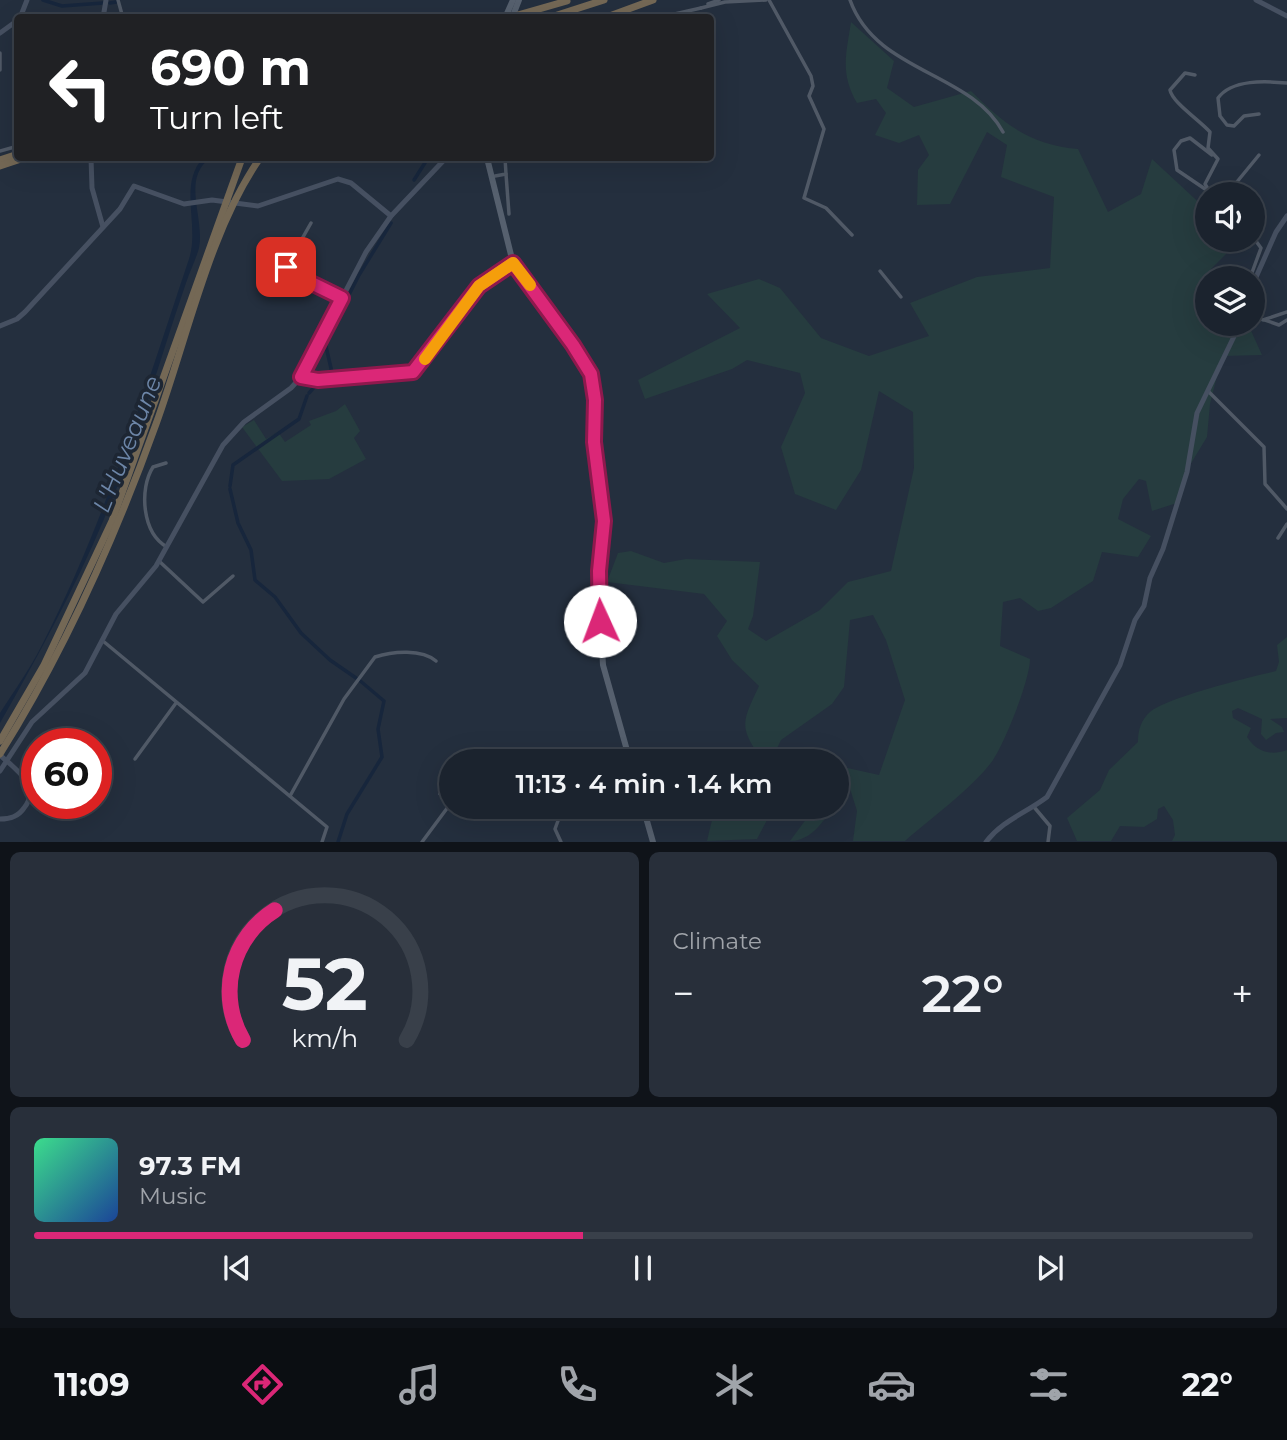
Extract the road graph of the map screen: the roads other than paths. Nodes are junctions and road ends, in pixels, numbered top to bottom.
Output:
1 (604, 0) edge
2 (653, 0) edge
3 (719, 0) edge
4 (767, 0) edge
5 (850, 0) edge
6 (1256, 0) edge
7 (569, 1) edge
8 (701, 8) junction
9 (527, 14) edge
10 (560, 14) edge
11 (615, 14) edge
12 (675, 14) edge
13 (1287, 16) edge
14 (0, 53) edge
15 (0, 70) edge
16 (1195, 75) dead end
17 (1287, 83) edge
18 (1259, 114) dead end
19 (1003, 132) dead end
20 (1214, 155) junction
21 (1259, 155) dead end
22 (91, 161) edge
23 (241, 161) edge
24 (258, 161) edge
25 (443, 161) edge
26 (490, 161) edge
27 (490, 161) edge
28 (505, 161) edge
29 (506, 174) junction
30 (495, 176) junction
31 (1206, 182) edge
32 (1237, 182) edge
33 (1195, 183) edge
34 (500, 214) junction
35 (509, 214) dead end
36 (391, 216) junction
37 (1287, 216) edge
38 (311, 223) dead end
39 (103, 227) junction
40 (852, 235) dead end
41 (513, 263) junction
42 (1261, 266) edge
43 (880, 271) dead end
44 (901, 297) dead end
45 (342, 298) junction
46 (1287, 312) edge
47 (1265, 320) joint
48 (1287, 320) edge
49 (0, 326) edge
50 (1234, 336) edge
51 (301, 377) junction
52 (1208, 391) junction
53 (166, 463) dead end
54 (1287, 509) edge
55 (1287, 524) edge
56 (1278, 538) dead end
57 (167, 547) junction
58 (159, 561) junction
59 (233, 576) dead end
60 (101, 639) junction
61 (436, 661) dead end
62 (176, 703) junction
63 (0, 741) edge
64 (627, 749) edge
65 (0, 754) edge
66 (135, 759) dead end
67 (0, 771) edge
68 (290, 796) junction
69 (1034, 807) junction
70 (0, 819) edge
71 (439, 819) edge
72 (559, 819) edge
73 (646, 819) edge
74 (322, 842) edge
75 (422, 842) edge
76 (561, 842) edge
77 (653, 842) edge
78 (986, 842) edge
79 (1048, 842) edge

1 - 10 highway
2 - 11 highway
3 - 8 street
4 - 8 street
4 - 40 street
5 - 19 street
6 - 13 street
7 - 9 highway
8 - 12 street
14 - 15 street
16 - 20 street
17 - 18 street
20 - 31 street
20 - 33 street
21 - 32 street
22 - 39 street
23 - 63 highway
24 - 65 highway
25 - 36 street
26 - 30 main road
27 - 34 main road
28 - 29 street
29 - 30 street
29 - 35 street
30 - 34 main road
34 - 41 main road
36 - 39 street
36 - 45 street
37 - 42 street
38 - 45 street
39 - 49 street
41 - 51 street
41 - 64 main road
43 - 44 street
45 - 51 street
46 - 47 street
47 - 48 street
50 - 52 street
51 - 57 street
52 - 54 street
52 - 69 street
53 - 57 street
55 - 56 street
57 - 58 street
58 - 59 street
58 - 60 street
60 - 62 street
60 - 67 street
61 - 68 street
62 - 66 street
62 - 68 street
65 - 70 street
68 - 74 street
69 - 78 street
69 - 79 street
71 - 75 street
72 - 76 street
73 - 77 main road

